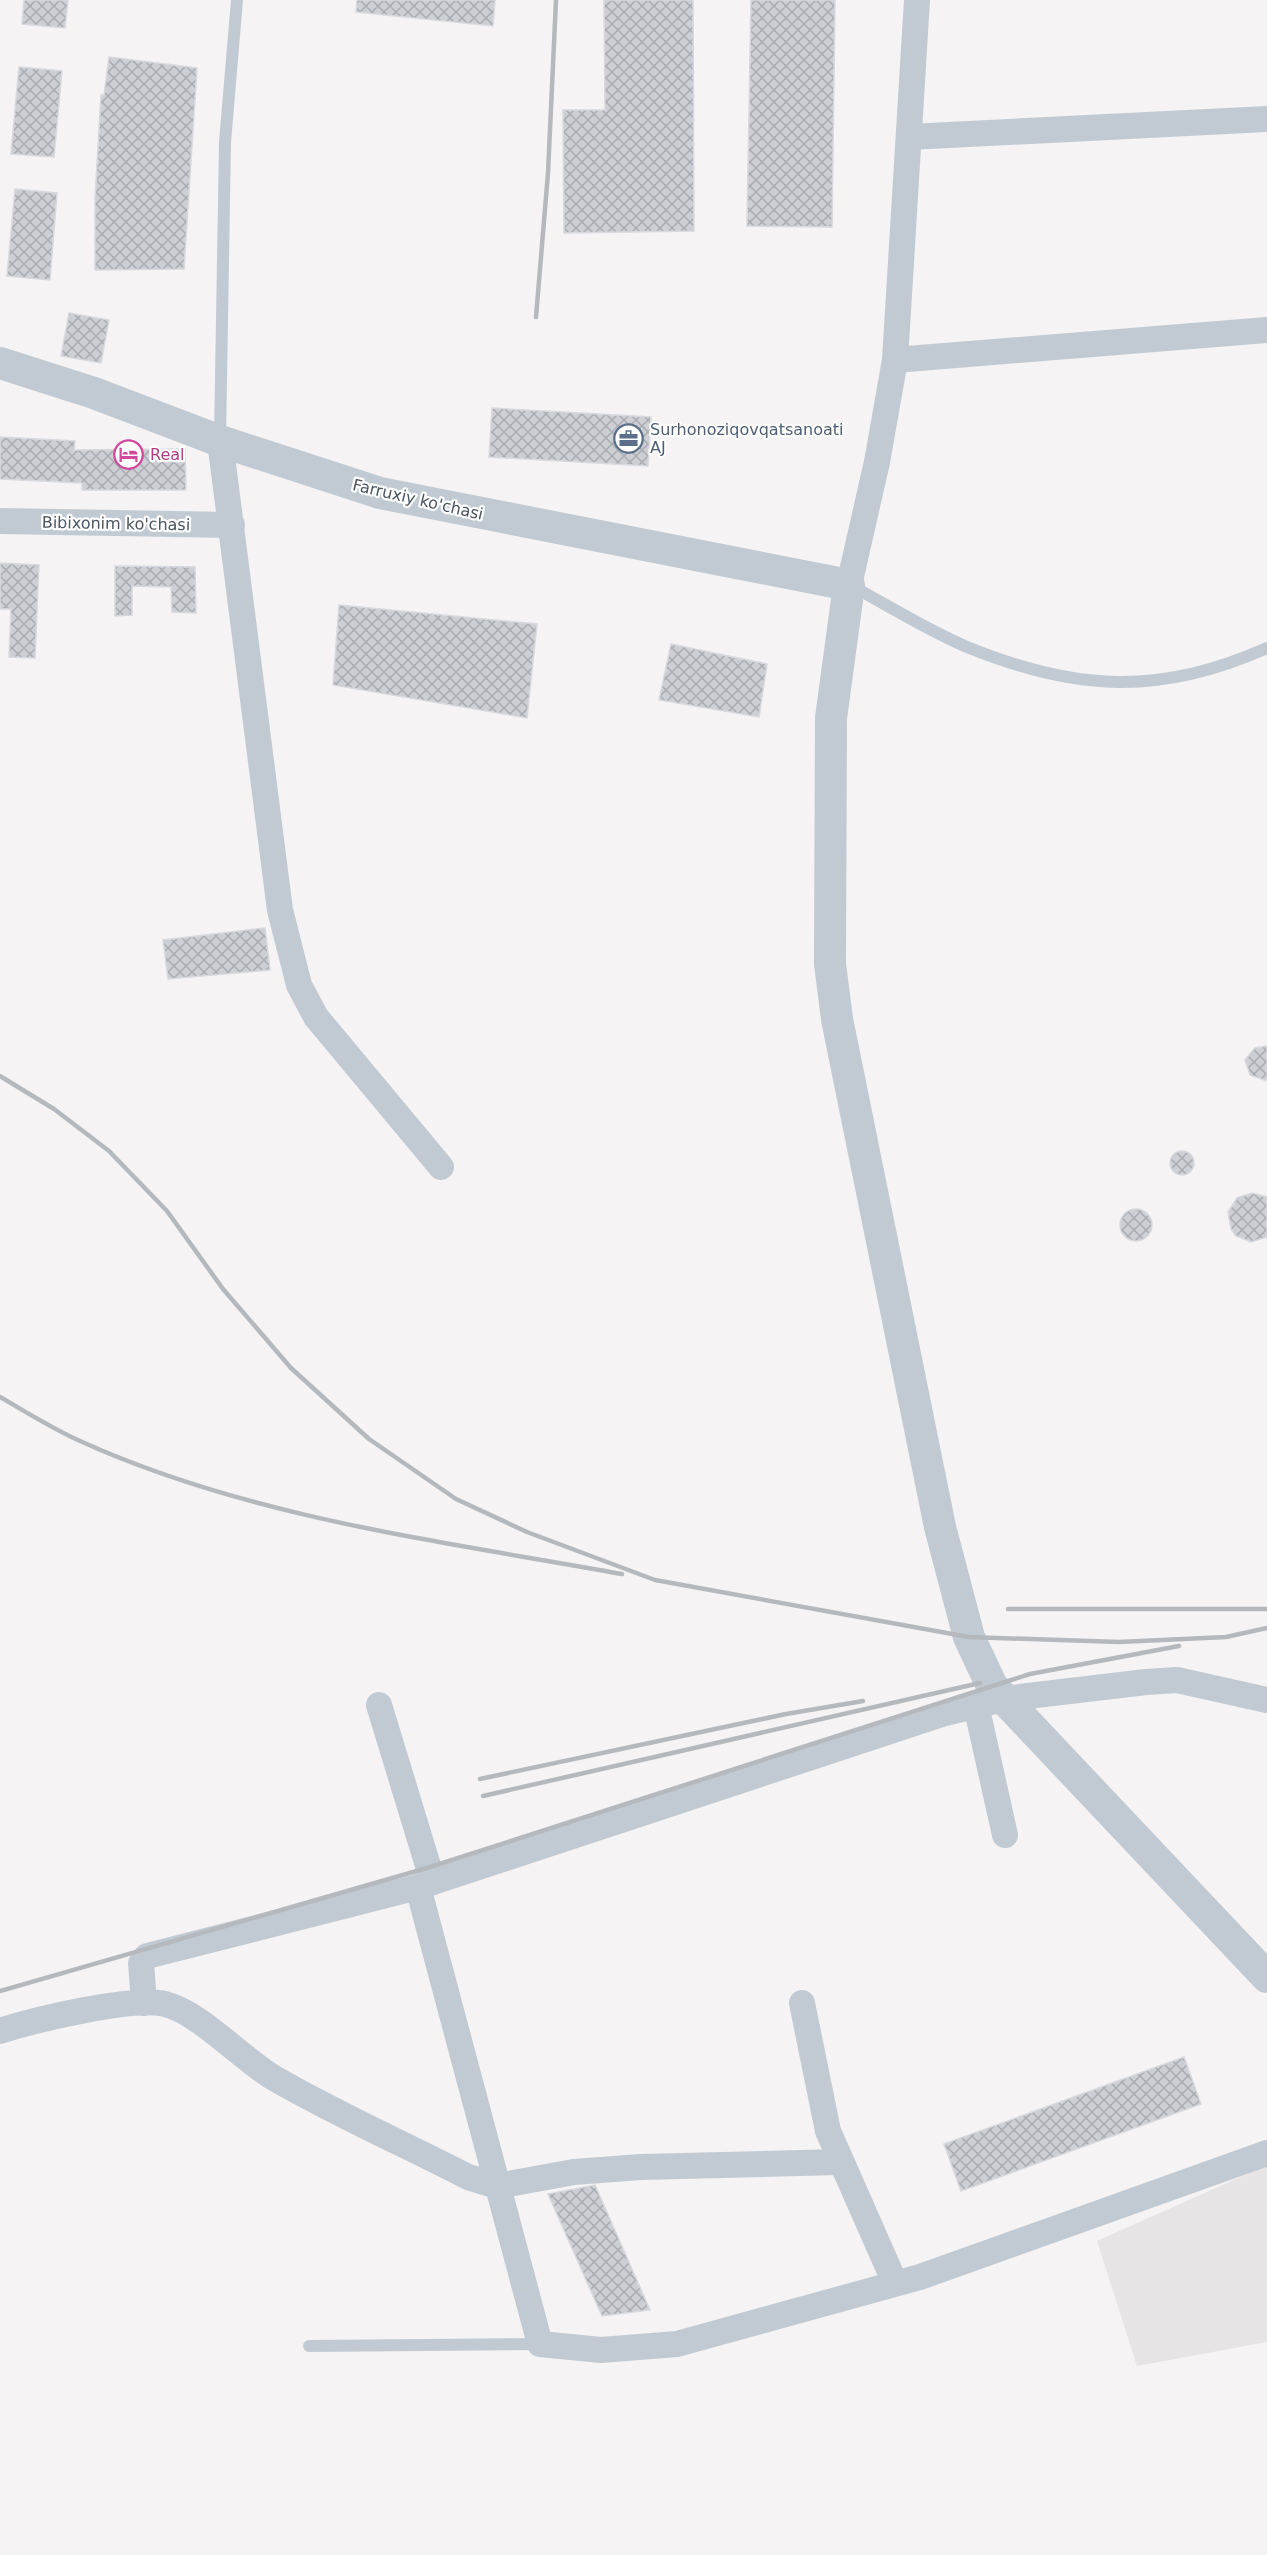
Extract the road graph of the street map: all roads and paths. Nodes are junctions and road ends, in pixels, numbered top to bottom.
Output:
1 (237, 0) edge
2 (917, 0) edge
3 (1267, 119) edge
4 (909, 137) junction
5 (1267, 330) edge
6 (895, 360) junction
7 (0, 363) edge
8 (220, 441) junction
9 (0, 520) edge
10 (231, 525) junction
11 (849, 585) junction
12 (1267, 648) edge
13 (441, 1167) dead end
14 (1267, 1700) edge
15 (990, 1702) junction
16 (379, 1705) dead end
17 (1005, 1835) dead end
18 (425, 1885) junction
19 (1267, 1977) edge
20 (802, 2002) dead end
21 (144, 2003) junction
22 (0, 2031) edge
23 (1267, 2153) edge
24 (840, 2162) junction
25 (497, 2186) junction
26 (895, 2283) junction
27 (540, 2344) junction
28 (309, 2346) dead end

1 - 8 lane
2 - 4 street
3 - 4 street
4 - 6 street
5 - 6 street
6 - 11 street
7 - 8 street, Farruxiy ko'chasi
8 - 10 street
8 - 11 street, Farruxiy ko'chasi
9 - 10 street, Bibixonim ko'chasi
10 - 13 street
11 - 12 lane
11 - 15 street
14 - 15 street
15 - 17 street
15 - 18 street
15 - 19 street
16 - 18 street
18 - 21 street
18 - 25 street
20 - 24 street
21 - 22 street
21 - 25 street
23 - 26 street
24 - 25 street
24 - 26 street
25 - 27 street
26 - 27 street
27 - 28 lane

